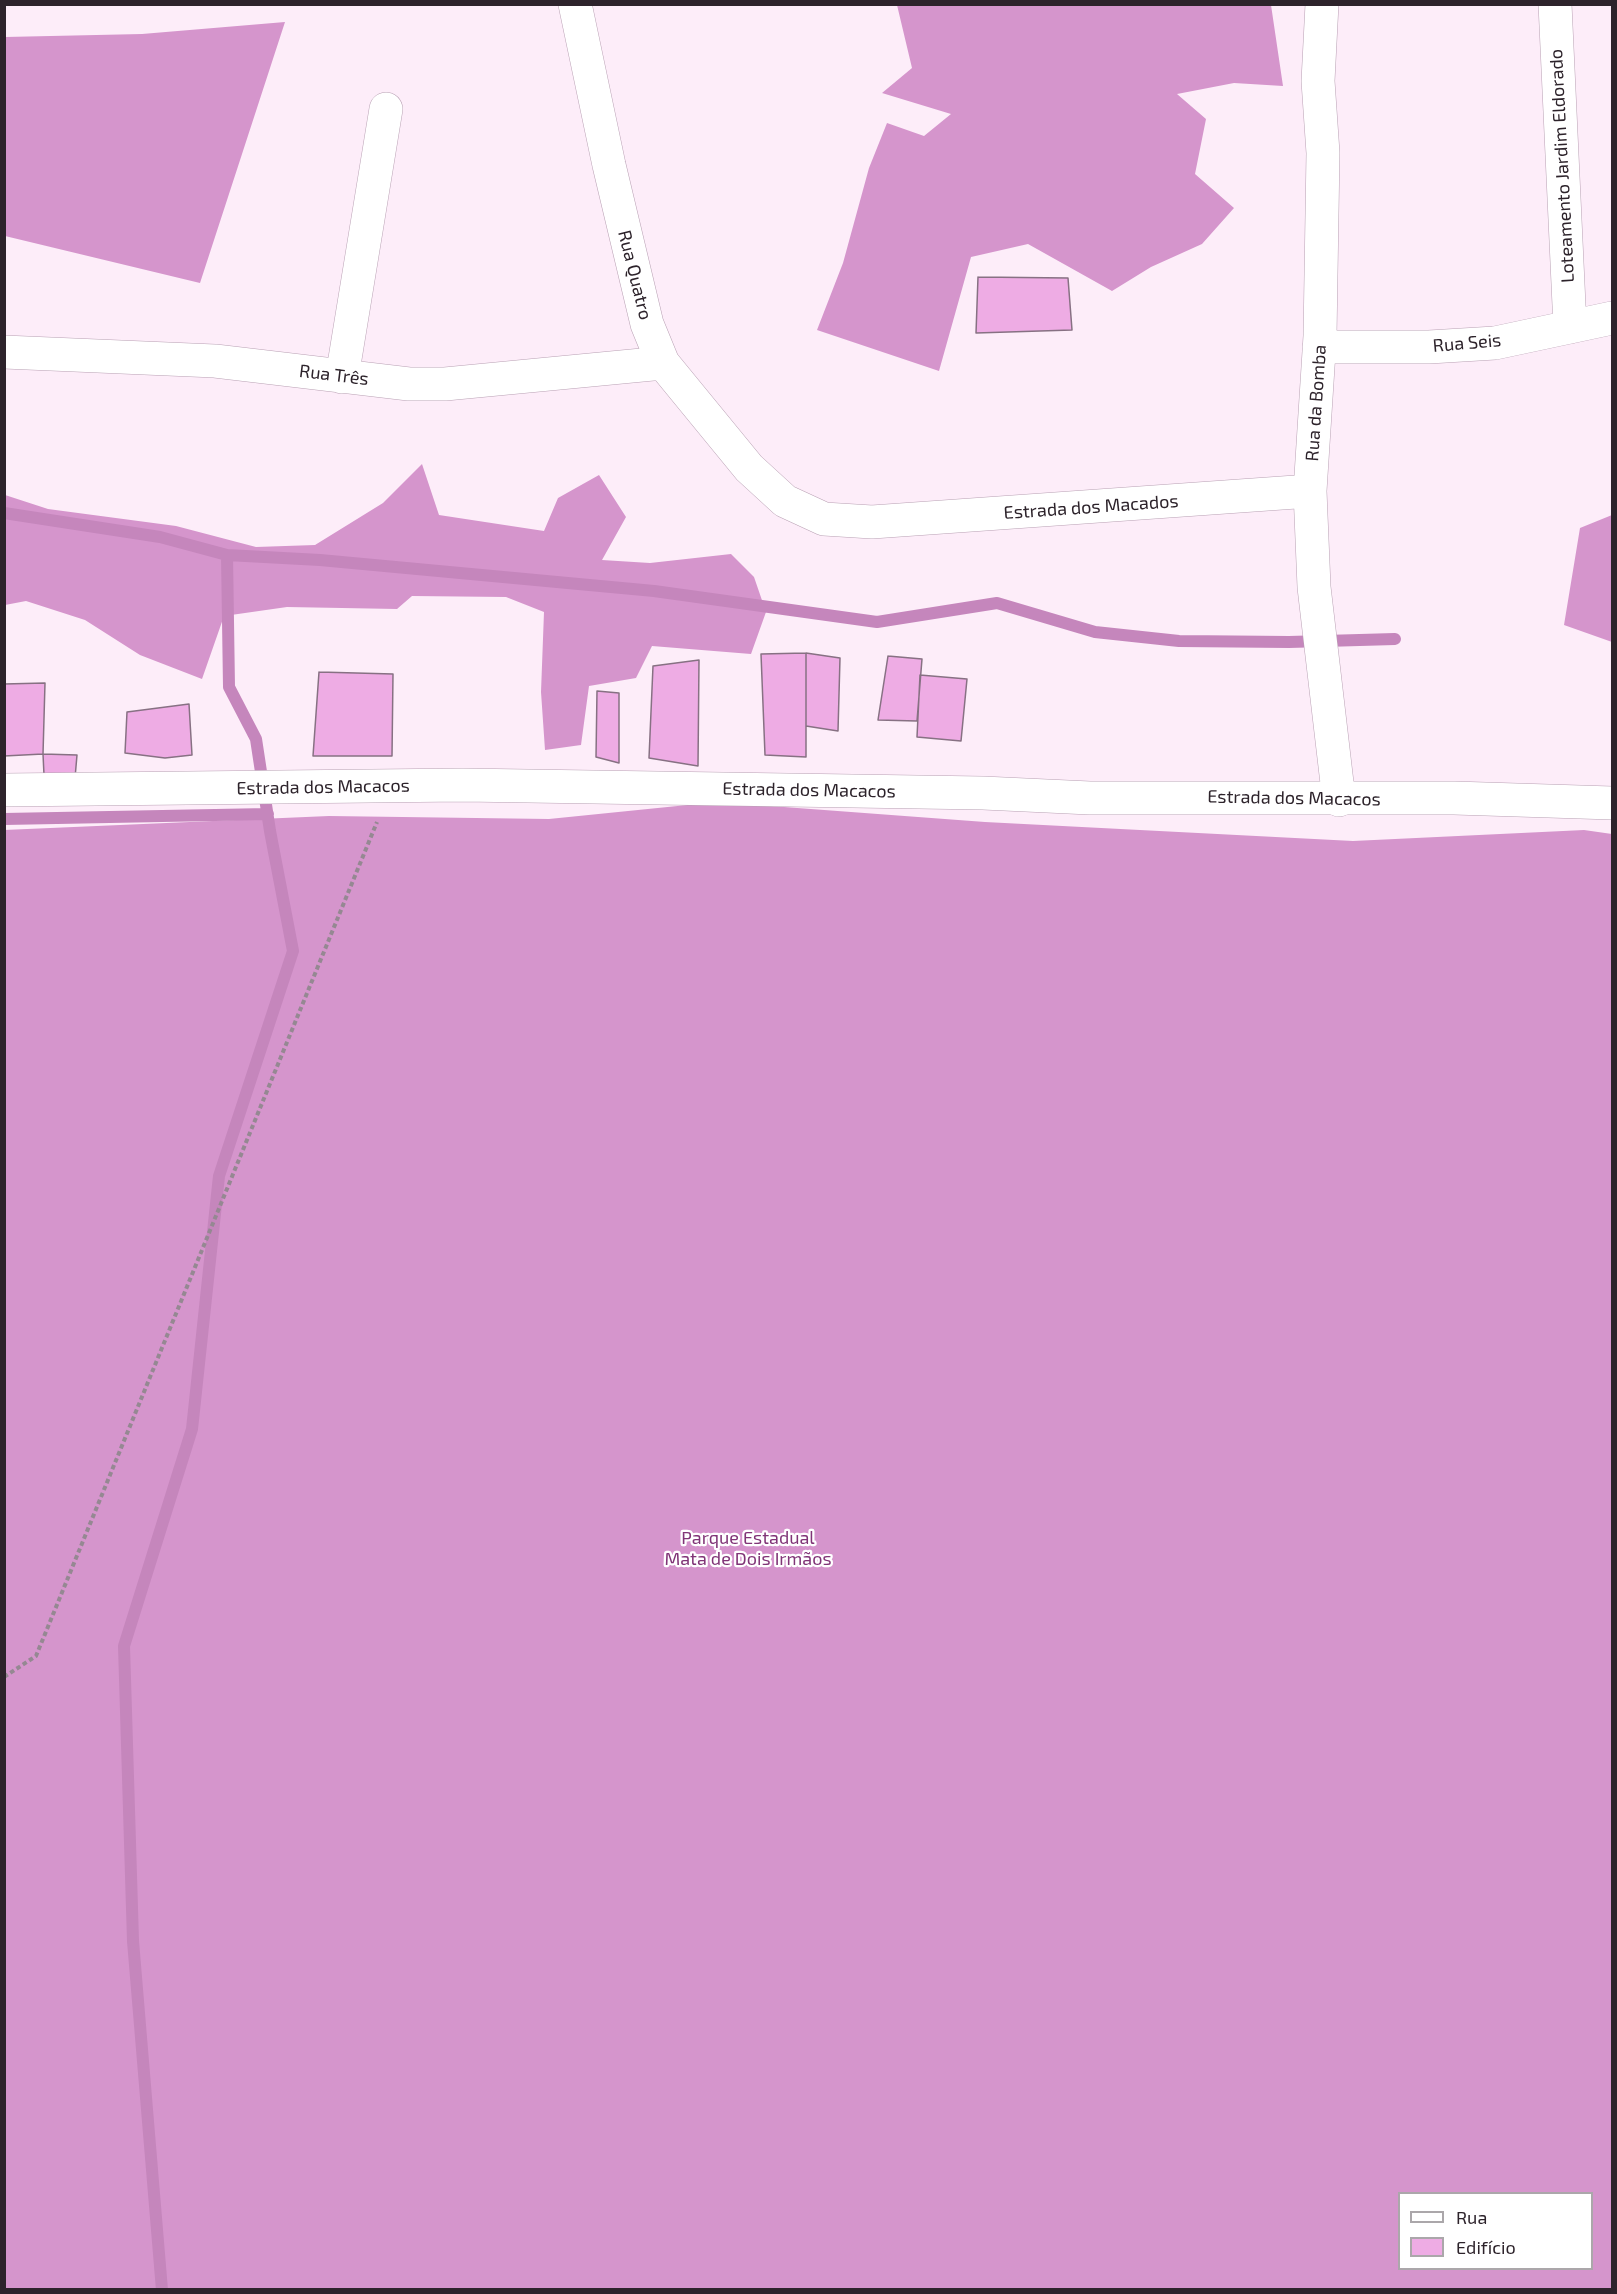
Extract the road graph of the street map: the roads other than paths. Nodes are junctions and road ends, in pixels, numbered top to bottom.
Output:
1 (575, 4) edge
2 (1322, 4) edge
3 (1555, 4) edge
4 (386, 110) dead end
5 (1612, 318) edge
6 (1570, 327) junction
7 (1319, 347) junction
8 (4, 351) edge
9 (663, 363) junction
10 (342, 376) junction
11 (1310, 491) junction
12 (785, 501) joint
13 (4, 790) edge
14 (1338, 800) junction
15 (1612, 803) edge

1 - 9 street, Rua Quatro
2 - 7 street, Rua da Bomba
3 - 6 street, Loteamento Jardim Eldorado
4 - 10 street
5 - 6 street, Rua Seis
6 - 7 street, Rua Seis
7 - 11 street, Rua da Bomba
8 - 10 street, Rua Três
9 - 10 street, Rua Três
9 - 12 street, Rua Quatro
11 - 12 street, Estrada dos Macados
11 - 14 street, Rua da Bomba
13 - 14 street, Estrada dos Macacos
14 - 15 street, Estrada dos Macacos

